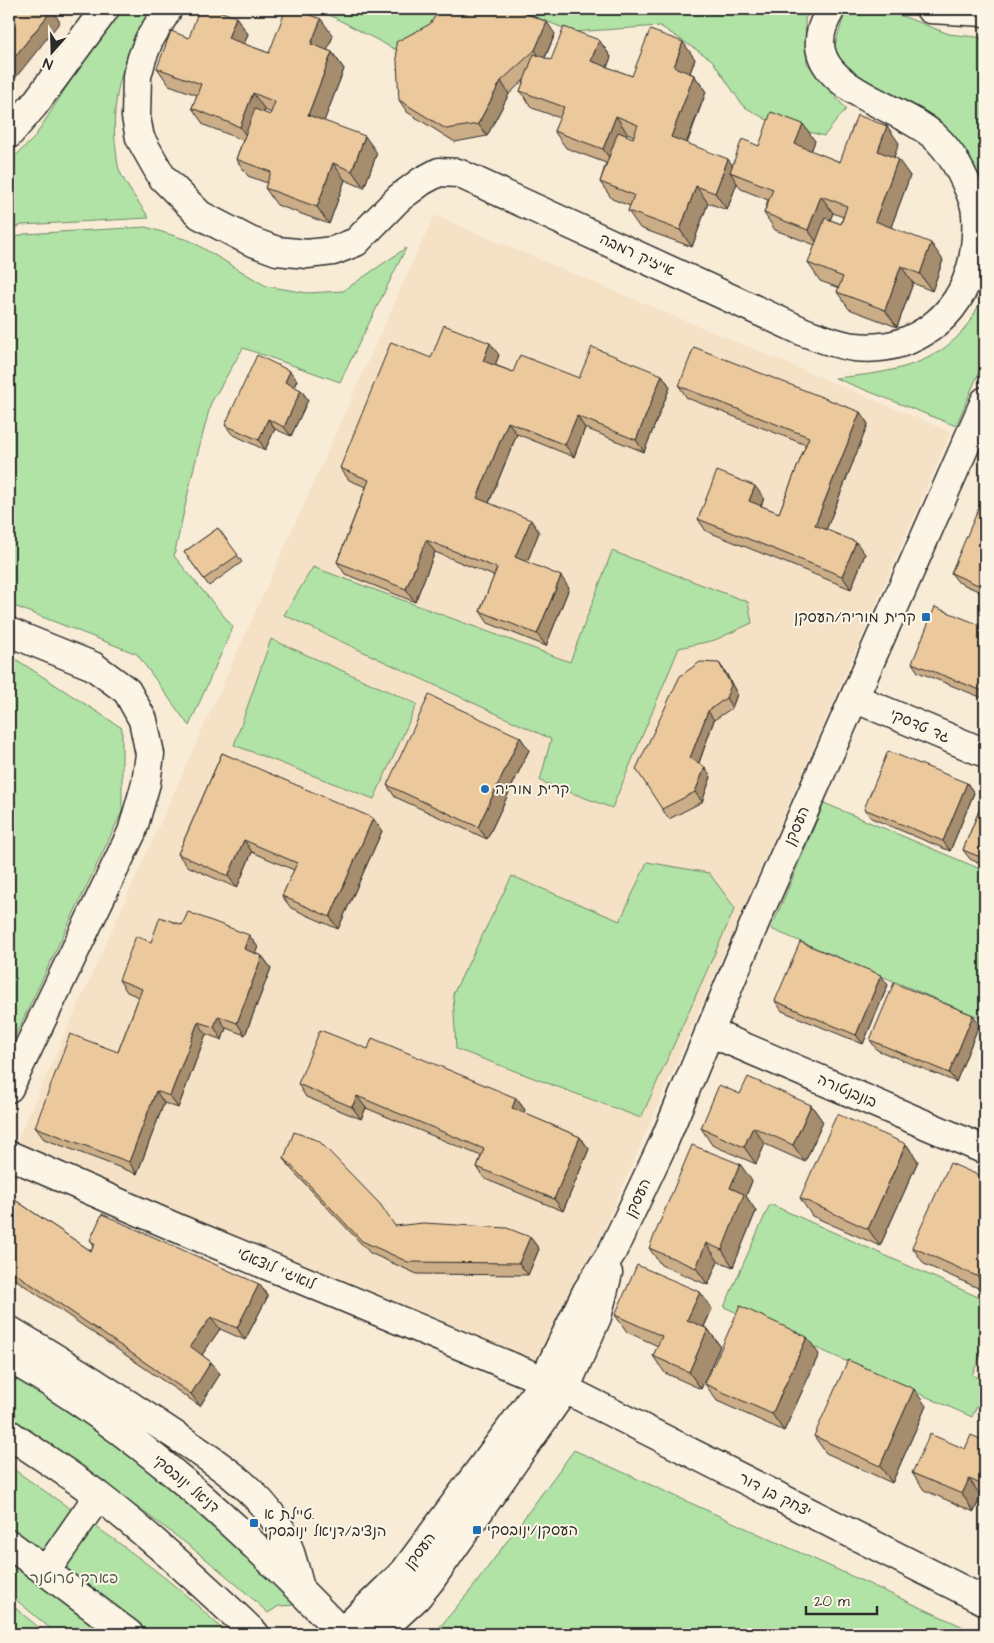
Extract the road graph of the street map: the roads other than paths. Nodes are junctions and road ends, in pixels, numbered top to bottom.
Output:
1 (105, 9) edge
2 (168, 9) edge
3 (832, 9) edge
4 (930, 9) edge
5 (985, 12) edge
6 (9, 134) edge
7 (985, 402) edge
8 (9, 632) edge
9 (854, 698) junction
10 (985, 753) edge
11 (709, 1032) junction
12 (9, 1088) edge
13 (985, 1150) edge
14 (9, 1155) edge
15 (9, 1330) edge
16 (9, 1358) edge
17 (555, 1384) junction
18 (9, 1434) edge
19 (98, 1496) junction
20 (9, 1544) edge
21 (46, 1571) junction
22 (300, 1589) junction
23 (417, 1597) junction
24 (985, 1601) edge
25 (129, 1634) edge
26 (255, 1634) edge
27 (342, 1634) edge
28 (377, 1634) edge
29 (406, 1634) edge

1 - 6 street
2 - 3 street, אייזיק רמבה
4 - 5 street
7 - 9 street, העסקן
8 - 12 street
9 - 10 street, גד טדסקי
9 - 11 street, העסקן
11 - 13 street, בונבנטורה
11 - 17 street, העסקן
14 - 17 street, לואיג'י לוצאטי
15 - 22 street
16 - 22 street, דניאל ינובסקי
17 - 23 street, העסקן
17 - 24 street, יצחק בן דור
17 - 27 street, העסקן
18 - 19 street
19 - 21 street
19 - 26 street
20 - 21 street
21 - 25 street
22 - 27 street, דניאל ינובסקי
23 - 28 street, העסקן
23 - 29 street

